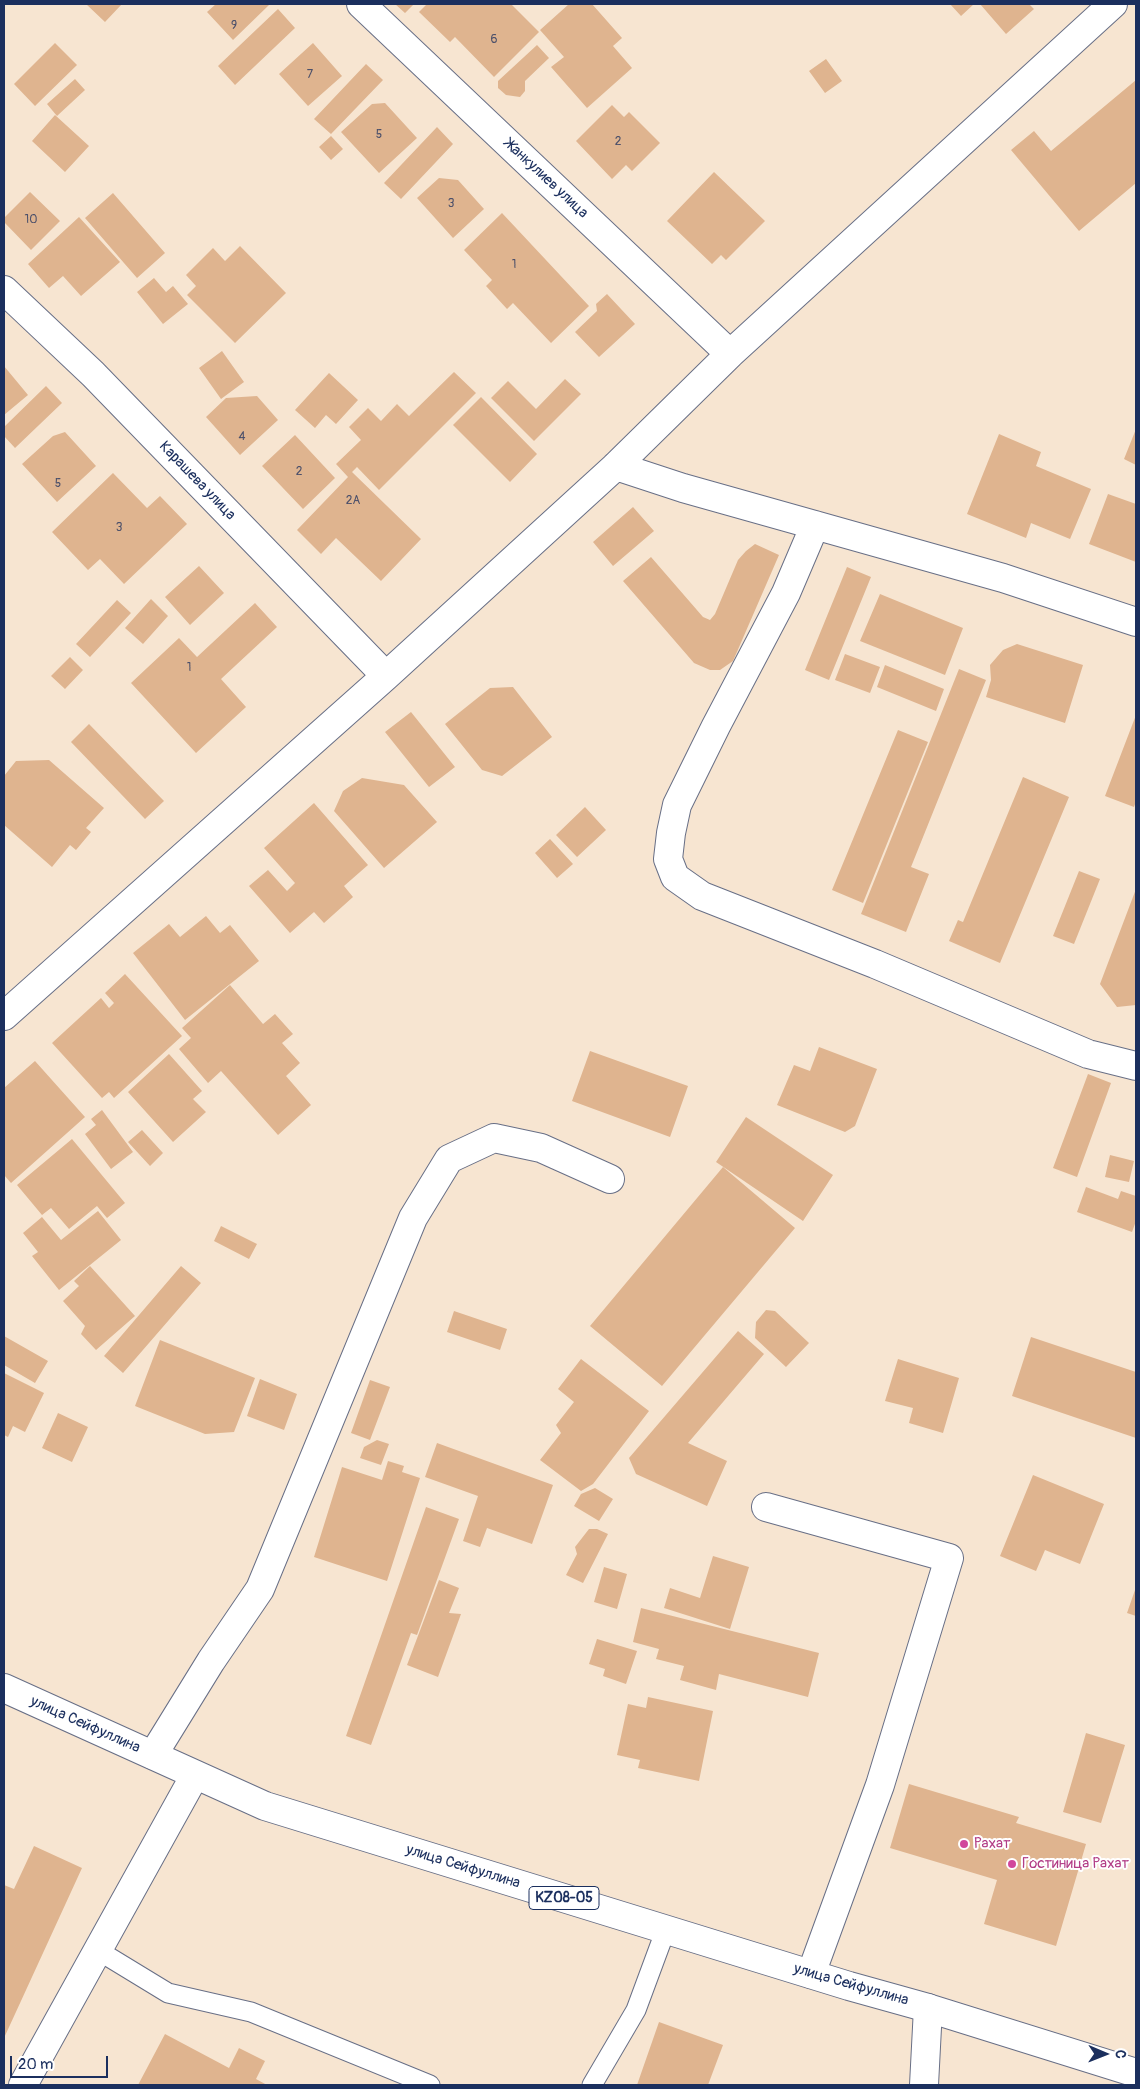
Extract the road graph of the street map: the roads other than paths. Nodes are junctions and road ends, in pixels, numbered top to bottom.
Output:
1 (361, 4) edge
2 (1112, 4) edge
3 (4, 290) edge
4 (730, 354) junction
5 (616, 466) junction
6 (815, 525) junction
7 (1136, 622) edge
8 (386, 676) junction
9 (8, 1005) edge
10 (1136, 1066) edge
11 (610, 1179) dead end
12 (766, 1508) dead end
13 (4, 1688) edge
14 (153, 1756) junction
15 (195, 1775) junction
16 (666, 1929) junction
17 (99, 1951) junction
18 (811, 1974) junction
19 (928, 2008) junction
20 (1136, 2073) edge
21 (23, 2085) edge
22 (430, 2085) edge
23 (592, 2085) edge
24 (924, 2085) edge

1 - 4 street, Жанкулиев улица
2 - 4 street
3 - 8 street, Карашева улица
4 - 5 street
5 - 6 street
5 - 8 street
6 - 7 street
6 - 10 street
8 - 9 street
11 - 14 street
12 - 18 street
13 - 14 street, улица Сейфуллина / KZ08-05
14 - 15 street, улица Сейфуллина / KZ08-05
15 - 16 street, улица Сейфуллина / KZ08-05
15 - 17 street
16 - 18 street, улица Сейфуллина / KZ08-05
16 - 23 lane
17 - 21 street
17 - 22 lane
18 - 19 street, улица Сейфуллина / KZ08-05
19 - 20 street, улица Сейфуллина / KZ08-05
19 - 24 street

